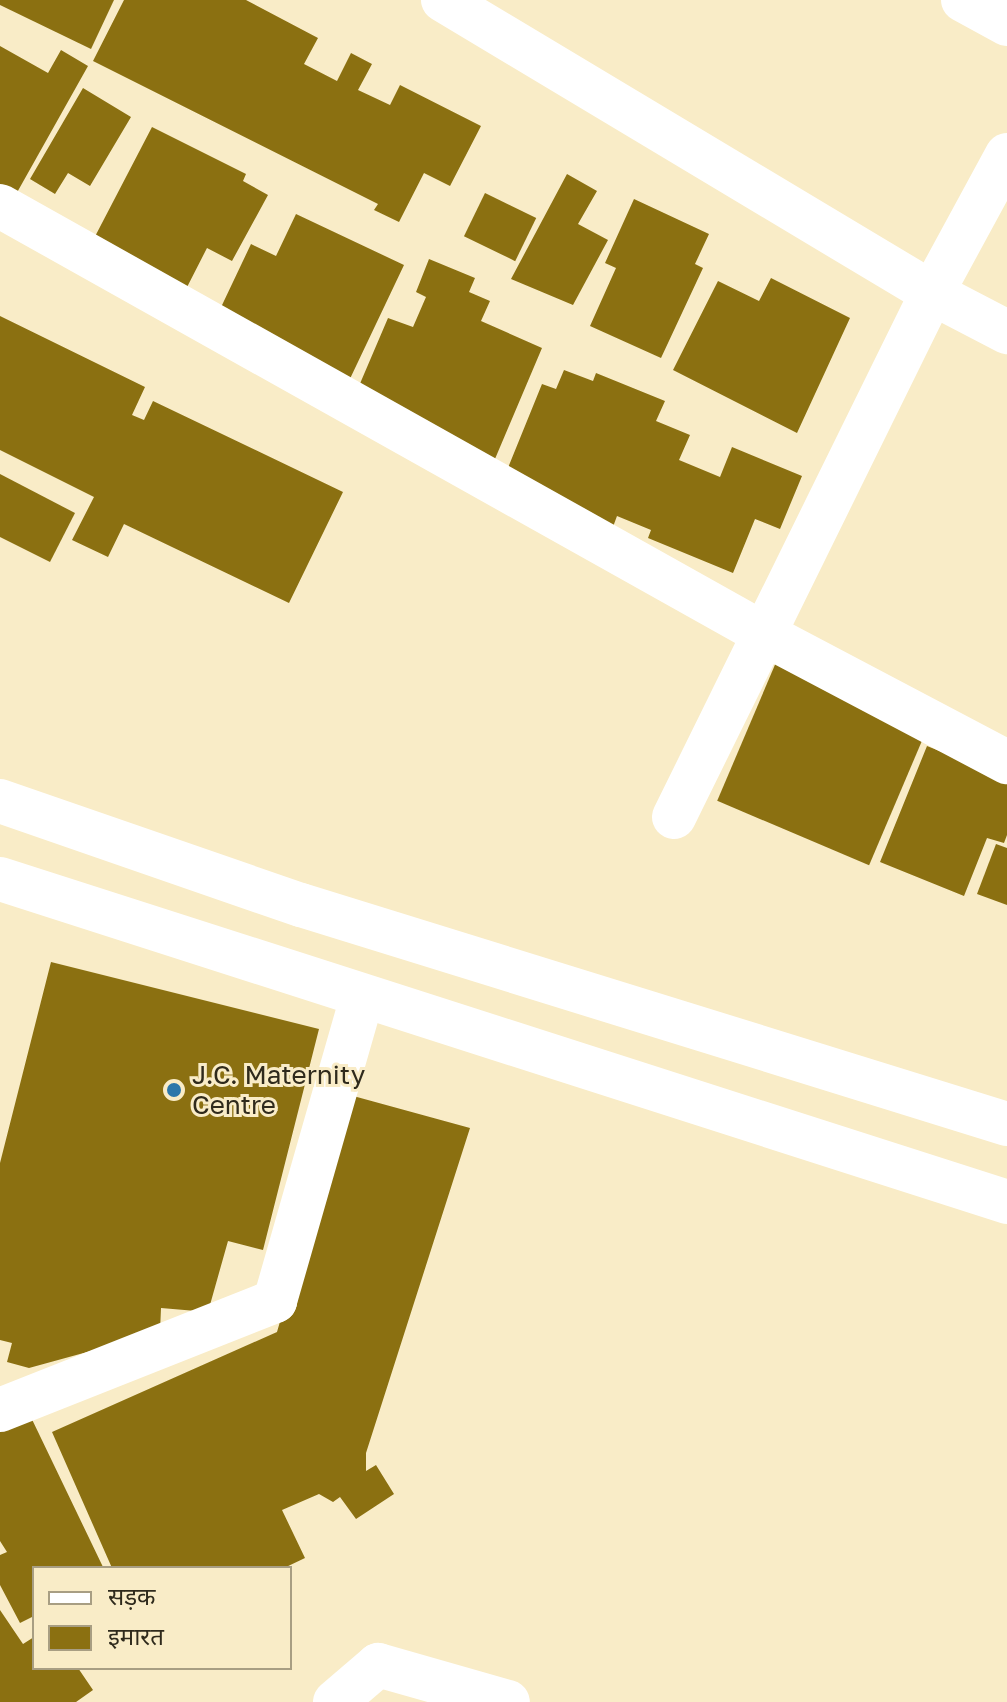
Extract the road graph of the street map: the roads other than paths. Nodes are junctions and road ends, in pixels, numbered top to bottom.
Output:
1 (443, 0) edge
2 (963, 0) edge
3 (1007, 24) edge
4 (1007, 155) edge
5 (0, 206) edge
6 (932, 293) junction
7 (1007, 332) edge
8 (764, 634) junction
9 (1007, 762) edge
10 (0, 801) edge
11 (674, 817) dead end
12 (0, 879) edge
13 (362, 998) junction
14 (1007, 1124) edge
15 (1007, 1202) edge
16 (0, 1410) edge
17 (335, 1702) edge
18 (508, 1702) edge

1 - 6 street
2 - 3 street
4 - 6 street
5 - 8 street
6 - 7 street
6 - 8 street
8 - 9 street
8 - 11 street
10 - 14 street
12 - 13 street
13 - 15 street
13 - 16 street
17 - 18 street

